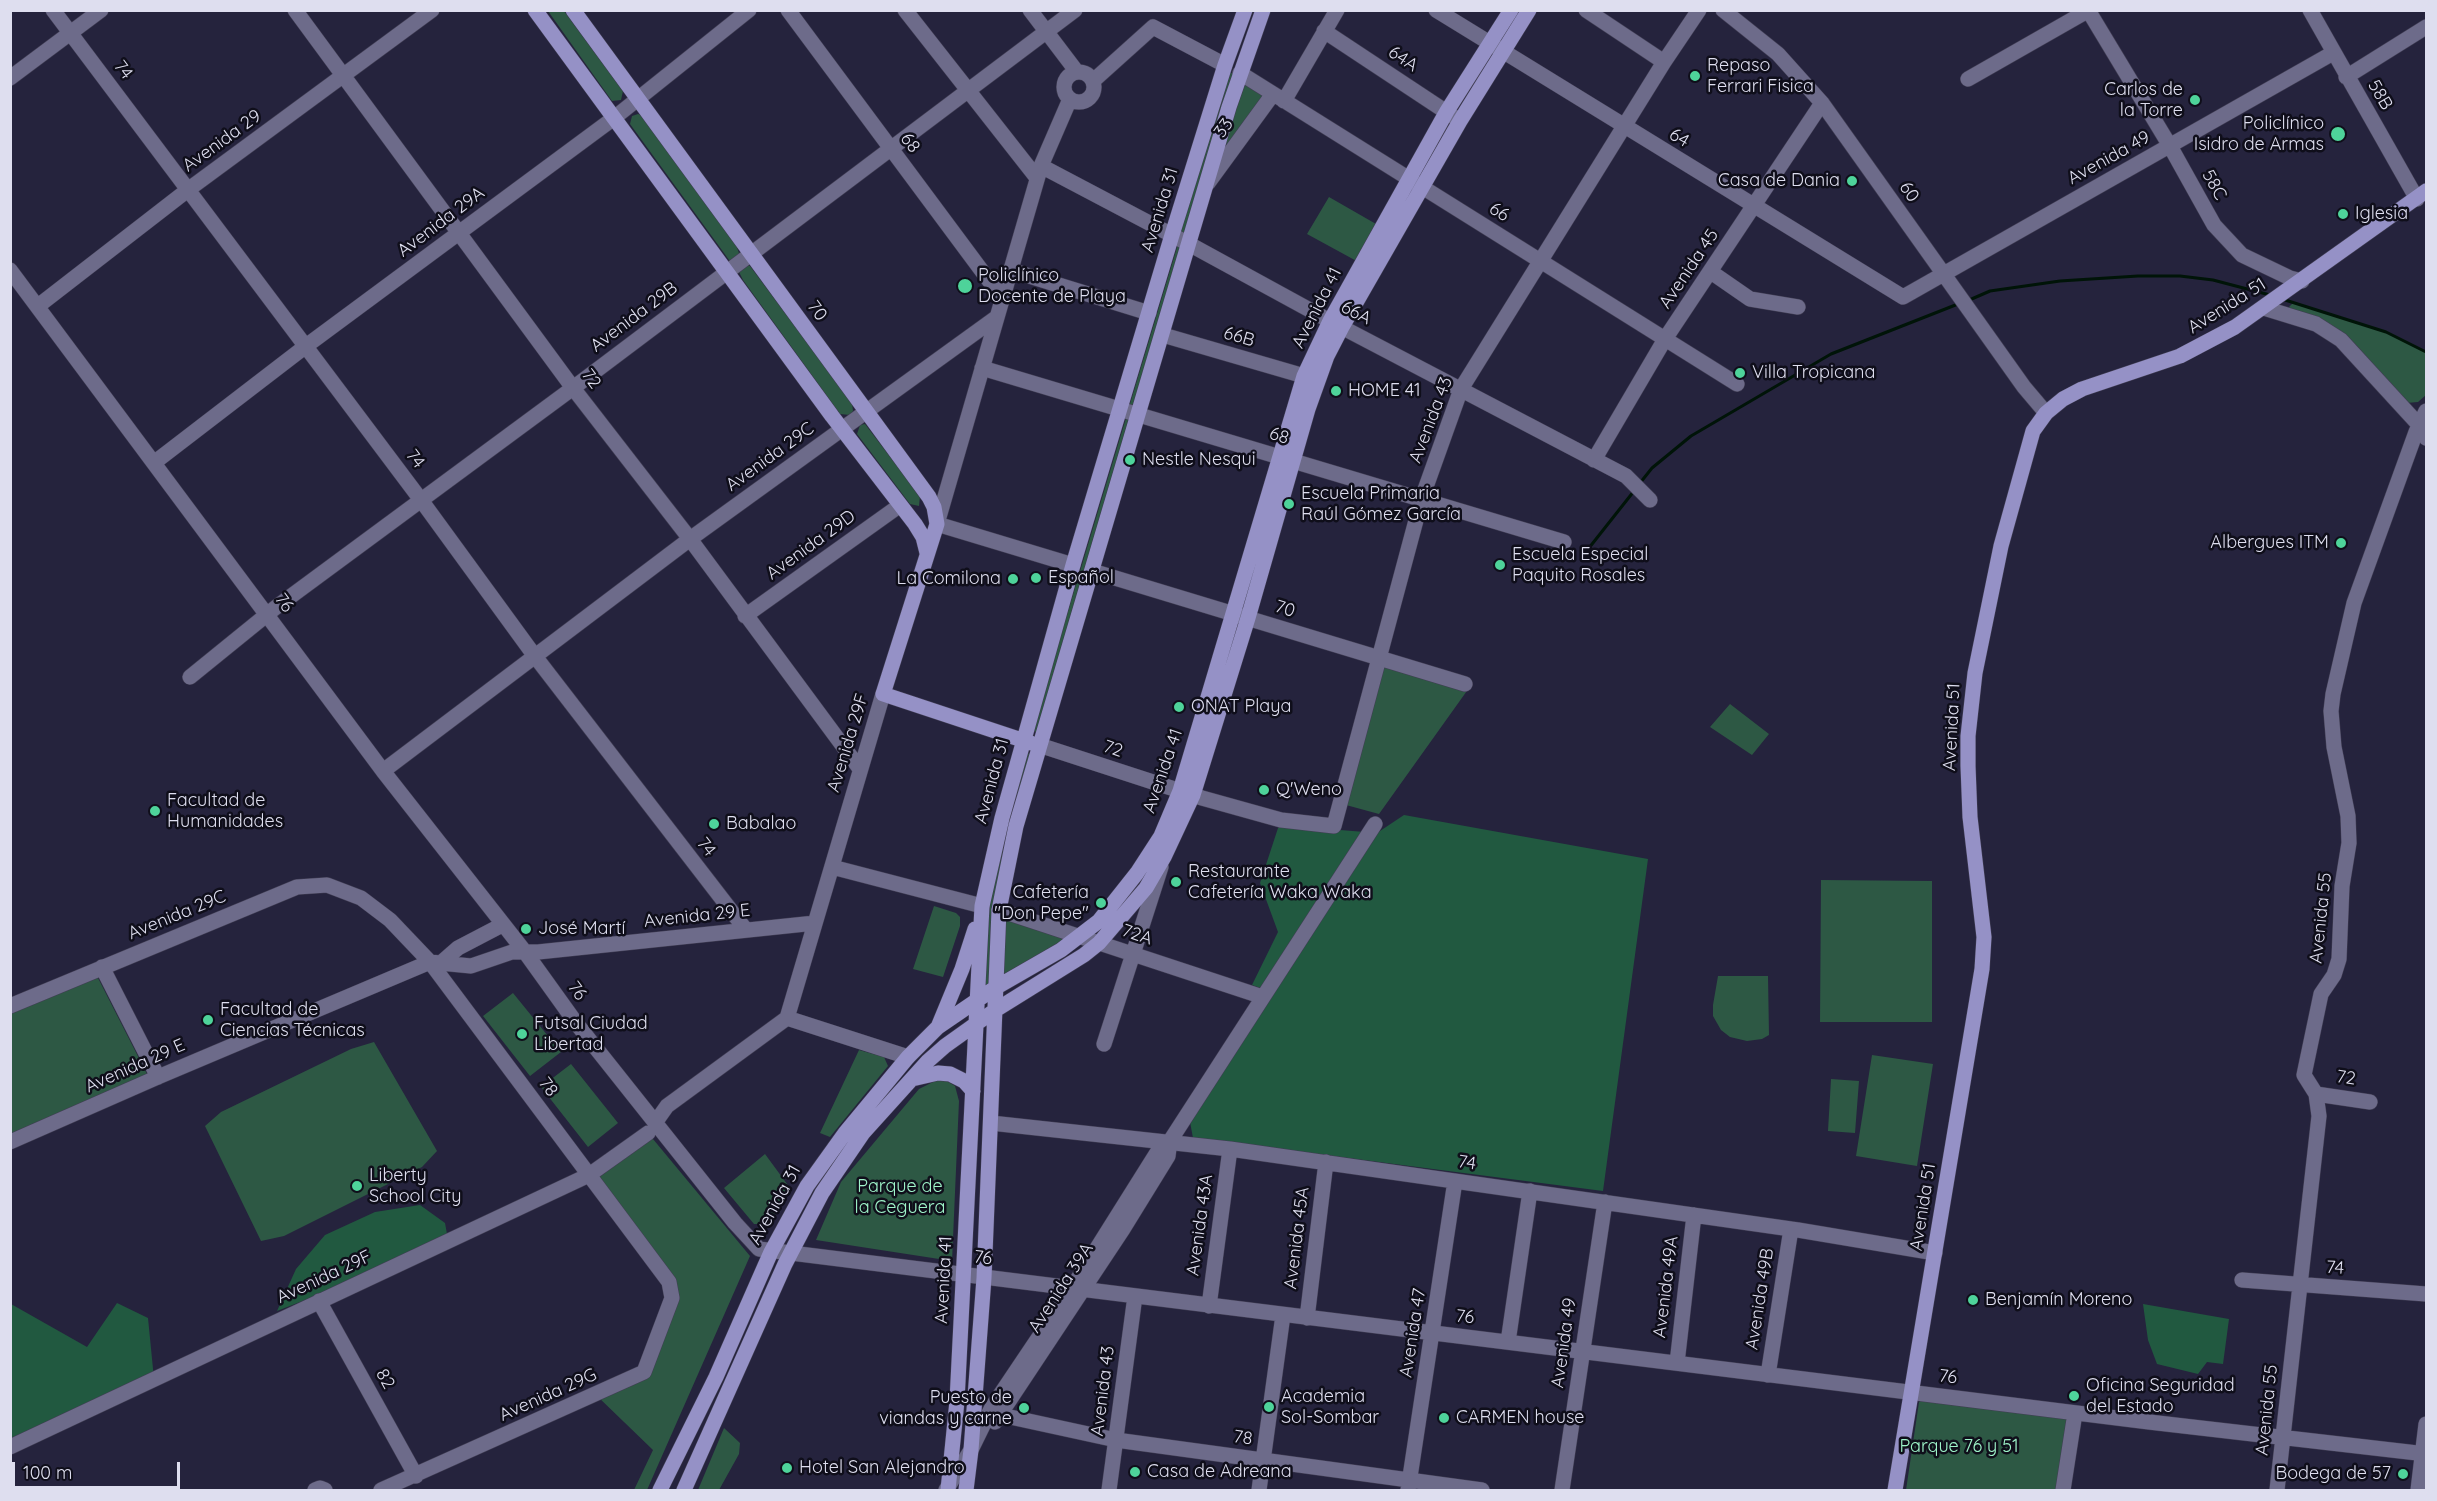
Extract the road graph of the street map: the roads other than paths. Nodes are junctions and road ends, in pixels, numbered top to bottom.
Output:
1 (53, 10) edge
2 (101, 10) edge
3 (294, 10) edge
4 (432, 10) edge
5 (535, 10) edge
6 (573, 10) edge
7 (749, 10) edge
8 (788, 10) edge
9 (905, 10) edge
10 (1030, 10) edge
11 (1075, 10) edge
12 (1245, 10) edge
13 (1263, 10) edge
14 (1337, 10) edge
15 (1436, 10) edge
16 (1511, 10) edge
17 (1529, 10) edge
18 (1586, 10) edge
19 (1699, 10) edge
20 (1722, 10) edge
21 (2310, 10) edge
22 (2088, 11) edge
23 (2427, 27) edge
24 (1324, 31) junction
25 (1046, 32) junction
26 (70, 33) junction
27 (1495, 48) junction
28 (2333, 53) junction
29 (1664, 62) junction
30 (1225, 65) junction
31 (1077, 72) junction
32 (1240, 73) junction
33 (343, 77) junction
34 (2346, 77) junction
35 (10, 78) edge
36 (1968, 79) dead end
37 (1093, 81) junction
38 (967, 91) junction
39 (1278, 97) junction
40 (638, 99) junction
41 (1071, 99) junction
42 (1822, 103) junction
43 (1447, 111) junction
44 (614, 118) junction
45 (1460, 121) junction
46 (1624, 128) junction
47 (2170, 146) junction
48 (891, 150) junction
49 (1039, 172) junction
50 (1416, 184) junction
51 (1206, 186) junction
52 (189, 189) junction
53 (2422, 195) edge
54 (1755, 205) junction
55 (460, 232) junction
56 (1172, 235) junction
57 (1189, 243) junction
58 (751, 254) junction
59 (1542, 260) junction
60 (10, 270) edge
61 (1010, 270) junction
62 (726, 272) junction
63 (1711, 272) junction
64 (1944, 273) junction
65 (2296, 285) junction
66 (1903, 297) joint
67 (1002, 298) junction
68 (38, 306) junction
69 (1798, 307) dead end
70 (2264, 308) junction
71 (1149, 313) junction
72 (997, 317) junction
73 (1336, 324) junction
74 (1163, 335) junction
75 (1665, 339) junction
76 (306, 346) junction
77 (982, 368) junction
78 (1304, 376) junction
79 (1737, 384) dead end
80 (573, 388) junction
81 (1461, 389) junction
82 (1120, 409) junction
83 (2427, 411) edge
84 (866, 412) junction
85 (2046, 413) junction
86 (1139, 415) junction
87 (842, 429) junction
88 (2423, 431) edge
89 (1286, 459) junction
90 (1594, 460) junction
91 (155, 462) junction
92 (1422, 498) junction
93 (421, 500) junction
94 (1650, 500) dead end
95 (899, 506) junction
96 (915, 524) junction
97 (936, 524) junction
98 (690, 539) junction
99 (1564, 542) dead end
100 (927, 553) junction
101 (1073, 565) junction
102 (1092, 571) junction
103 (267, 614) junction
104 (745, 616) junction
105 (1241, 616) junction
106 (534, 655) junction
107 (1378, 658) junction
108 (190, 676) dead end
109 (1465, 684) dead end
110 (883, 694) junction
111 (1023, 740) junction
112 (1039, 746) junction
113 (860, 769) junction
114 (383, 771) junction
115 (1186, 793) junction
116 (1374, 824) dead end
117 (1334, 826) joint
118 (1164, 857) junction
119 (832, 867) junction
120 (362, 898) joint
121 (982, 906) junction
122 (999, 910) junction
123 (815, 924) junction
124 (502, 925) junction
125 (746, 930) junction
126 (1080, 937) junction
127 (1099, 943) junction
128 (525, 952) junction
129 (1135, 954) junction
130 (436, 962) junction
131 (102, 967) junction
132 (995, 988) junction
133 (1263, 997) junction
134 (977, 1000) junction
135 (10, 1006) edge
136 (994, 1011) junction
137 (787, 1018) junction
138 (975, 1023) junction
139 (938, 1027) junction
140 (1104, 1044) dead end
141 (908, 1057) junction
142 (158, 1077) junction
143 (912, 1079) junction
144 (973, 1090) junction
145 (2316, 1094) junction
146 (2370, 1102) dead end
147 (991, 1123) junction
148 (652, 1128) junction
149 (1170, 1141) junction
150 (10, 1142) edge
151 (1230, 1149) junction
152 (1326, 1162) junction
153 (588, 1175) junction
154 (1455, 1181) junction
155 (1530, 1191) junction
156 (1605, 1202) junction
157 (1694, 1215) junction
158 (1791, 1229) junction
159 (771, 1252) junction
160 (1935, 1253) junction
161 (787, 1259) junction
162 (964, 1275) junction
163 (984, 1278) junction
164 (2241, 1280) dead end
165 (669, 1282) joint
166 (2299, 1285) junction
167 (1078, 1289) junction
168 (2427, 1294) edge
169 (1135, 1296) junction
170 (319, 1301) junction
171 (1209, 1306) junction
172 (1283, 1315) junction
173 (1307, 1318) junction
174 (1433, 1334) junction
175 (1508, 1342) junction
176 (1583, 1350) junction
177 (1677, 1363) junction
178 (1768, 1375) junction
179 (1910, 1392) junction
180 (2074, 1413) junction
181 (1001, 1415) junction
182 (2427, 1424) edge
183 (2284, 1437) junction
184 (1116, 1440) junction
185 (10, 1447) edge
186 (971, 1450) junction
187 (2425, 1454) edge
188 (1263, 1460) junction
189 (416, 1476) junction
190 (1409, 1485) edge
191 (948, 1489) edge
192 (315, 1491) edge
193 (325, 1491) edge
194 (381, 1491) edge
195 (660, 1491) edge
196 (684, 1491) edge
197 (966, 1491) edge
198 (1109, 1491) edge
199 (1259, 1491) edge
200 (1482, 1491) edge
201 (1562, 1491) edge
202 (1895, 1491) edge
203 (2063, 1491) edge
204 (2277, 1491) edge
205 (2418, 1491) edge

1 - 26 street, 74
2 - 26 street
3 - 33 street, 72
4 - 33 street, Avenida 29
5 - 44 main road
6 - 40 main road, 70
7 - 40 street, Avenida 29A
8 - 48 street, 68
9 - 38 street, 66A
10 - 25 street
11 - 25 street, Avenida 29B
12 - 30 main road, Avenida 31
13 - 32 main road, Avenida 31
14 - 24 street, 33
15 - 27 street, 64
16 - 27 main road, Avenida 41
17 - 27 main road, Avenida 41
18 - 29 street
19 - 29 street, Avenida 43
20 - 42 street, 60
21 - 28 street, 58B
22 - 36 street
22 - 47 street, 58C
23 - 34 street
24 - 39 street, 33
24 - 43 street, 64A
25 - 31 street
25 - 38 street, Avenida 29B
26 - 35 street
26 - 52 street, 74
27 - 43 main road, Avenida 41
27 - 45 main road, Avenida 41
27 - 46 street, 64
28 - 34 street, 58B
28 - 47 street, Avenida 49
29 - 46 street, Avenida 43
30 - 37 street
30 - 56 main road, Avenida 31
31 - 37 street
31 - 41 street
32 - 39 street, 66
32 - 51 main road, Avenida 31
33 - 52 street, Avenida 29
33 - 55 street, 72
34 - 53 street, 58B
37 - 41 street
38 - 48 street, Avenida 29B
38 - 49 street, 66A
39 - 50 street, 66
39 - 51 street, 33
40 - 44 street, Avenida 29A
40 - 58 main road, 70
41 - 49 street
42 - 54 street, Avenida 45
42 - 64 street, 60
43 - 45 street, 64A
43 - 50 main road, Avenida 41
44 - 55 street, Avenida 29A
44 - 62 main road
45 - 50 main road, Avenida 41
46 - 54 street, 64
46 - 59 street, Avenida 43
47 - 64 street, Avenida 49
47 - 65 street, 58C
48 - 58 street, Avenida 29B
48 - 67 street, 68
49 - 56 street, 66A
49 - 61 street
50 - 59 street, 66
50 - 73 main road, Avenida 41
51 - 57 main road, Avenida 31
52 - 68 street, Avenida 29
52 - 76 street, 74
53 - 65 main road, Avenida 51
54 - 63 street, Avenida 45
54 - 66 street, 64
55 - 76 street, Avenida 29A
55 - 80 street, 72
56 - 57 street, 66A
56 - 71 main road, Avenida 31
57 - 73 street, 66A
57 - 74 main road, Avenida 31
58 - 62 street, Avenida 29B
58 - 84 main road, 70
59 - 75 street, 66
59 - 81 street, Avenida 43
60 - 68 street, 76
61 - 67 street
61 - 71 street
62 - 80 street, Avenida 29B
62 - 87 main road
63 - 69 street
63 - 75 street, Avenida 45
64 - 66 street, Avenida 49
64 - 85 street, 60
65 - 70 main road, Avenida 51
67 - 72 street
68 - 91 street, 76
70 - 85 main road, Avenida 51
70 - 88 street
71 - 82 main road, Avenida 31
72 - 77 street, Avenida 29F
72 - 84 street, Avenida 29C
73 - 78 main road, Avenida 41
73 - 81 street, 66A
73 - 89 main road, Avenida 41
74 - 78 street, 66B
74 - 86 main road, Avenida 31
75 - 79 street, 66
75 - 90 street, Avenida 45
76 - 91 street, Avenida 29A
76 - 93 street, 74
77 - 82 street, 68
77 - 97 street, Avenida 29F
78 - 89 main road, Avenida 41
80 - 93 street, Avenida 29B
80 - 98 street, 72
81 - 90 street, 66A
81 - 92 street, Avenida 43
82 - 86 street, 68
82 - 101 main road, Avenida 31
83 - 88 street, Avenida 55
84 - 87 street, Avenida 29C
84 - 97 main road, 70
85 - 160 main road, Avenida 51
86 - 89 street, 68
86 - 102 main road, Avenida 31
87 - 95 main road
87 - 98 street, Avenida 29C
88 - 145 street, Avenida 55
89 - 92 street, 68
89 - 105 main road, Avenida 41
90 - 94 street, 66A
91 - 103 street, 76
92 - 99 street, 68
92 - 107 street, Avenida 43
93 - 103 street, Avenida 29B
93 - 106 street, 74
95 - 96 main road
95 - 104 street, Avenida 29D
96 - 97 main road
96 - 100 main road
97 - 100 main road, Avenida 29F
97 - 101 street
98 - 104 street, 72
98 - 106 street, Avenida 29C
100 - 110 main road, Avenida 29F
101 - 111 main road, Avenida 31
102 - 105 street, 70
102 - 112 main road, Avenida 31
103 - 108 street, Avenida 29B
103 - 114 street, 76
104 - 113 street, 72
105 - 107 street, 70
105 - 115 main road, Avenida 41
106 - 114 street, Avenida 29C
106 - 125 street, 74
107 - 109 street, 70
107 - 117 street, Avenida 43
110 - 111 main road, 72
110 - 113 street, Avenida 29F
111 - 112 main road, 72
111 - 121 main road, Avenida 31
112 - 115 street, 72
112 - 122 main road, Avenida 31
113 - 119 street, Avenida 29F
114 - 124 street, 76
115 - 117 street, 72
115 - 118 main road, Avenida 41
115 - 126 main road, Avenida 41
116 - 133 street, Avenida 39A
118 - 127 main road, Avenida 41
118 - 129 street
119 - 121 street
119 - 123 street, Avenida 29F
120 - 130 street, 78
120 - 131 street, Avenida 29C
121 - 134 main road, Avenida 31
121 - 139 main road
122 - 126 street, 72A
122 - 132 main road, Avenida 31
123 - 125 street, Avenida 29 E
123 - 137 street, Avenida 29F
124 - 128 street, 76
124 - 130 street, Avenida 29 E
125 - 128 street, Avenida 29 E
126 - 127 street, 72A
126 - 132 main road, Avenida 41
127 - 129 street, 72A
127 - 136 main road, Avenida 41
128 - 130 street, Avenida 29 E
128 - 148 street, 76
129 - 133 street, 72A
129 - 140 street
130 - 142 street, Avenida 29 E
130 - 153 street, 78
131 - 135 street, Avenida 29C
131 - 142 street
132 - 134 main road, Avenida 41
132 - 136 main road, Avenida 31
133 - 149 street, Avenida 39A
134 - 138 main road, Avenida 41
134 - 139 main road, Avenida 31
136 - 138 main road, Avenida 31
136 - 147 main road
137 - 141 street
137 - 148 street, Avenida 29F
138 - 143 main road, Avenida 31
138 - 144 main road, Avenida 41
139 - 141 main road, Avenida 31
141 - 159 main road, Avenida 31
142 - 150 street, Avenida 29 E
143 - 144 main road
143 - 161 main road, Avenida 31
144 - 162 main road, Avenida 41
145 - 146 street, 72
145 - 166 street, Avenida 55
147 - 149 street, 74
147 - 163 main road
148 - 153 street, Avenida 29F
148 - 159 street, 76
149 - 151 street, 74
149 - 167 street, Avenida 39A
151 - 152 street, 74
151 - 171 street, Avenida 43A
152 - 154 street, 74
152 - 173 street, Avenida 45A
153 - 165 street, 78
153 - 170 street, Avenida 29F
154 - 155 street, 74
154 - 174 street, Avenida 47
155 - 156 street, 74
155 - 175 street
156 - 157 street, 74
156 - 176 street, Avenida 49
157 - 158 street, 74
157 - 177 street, Avenida 49A
158 - 160 street, 74
158 - 178 street, Avenida 49B
159 - 161 street, 76
159 - 195 main road, Avenida 31
160 - 179 main road, Avenida 51
161 - 162 street, 76
161 - 196 main road, Avenida 31
162 - 163 street, 76
162 - 191 main road, Avenida 41
163 - 167 street, 76
163 - 186 main road
164 - 166 street, 74
165 - 189 street, Avenida 29G
166 - 168 street, 74
166 - 183 street, Avenida 55
167 - 169 street, 76
167 - 181 street, Avenida 39A
167 - 186 street, Avenida 39A
169 - 171 street, 76
169 - 184 street, Avenida 43
170 - 185 street, Avenida 29F
170 - 189 street, 82
171 - 172 street, 76
172 - 173 street, 76
172 - 188 street
173 - 174 street, 76
174 - 175 street, 76
174 - 190 street, Avenida 47
175 - 176 street, 76
176 - 177 street, 76
176 - 201 street, Avenida 49
177 - 178 street, 76
178 - 179 street, 76
179 - 180 street, 76
179 - 202 main road, Avenida 51
180 - 183 street, 76
180 - 203 street
181 - 184 street, 78
181 - 186 street, Avenida 39A
182 - 187 street
183 - 187 street, 76
183 - 204 street, Avenida 55
184 - 188 street, 78
184 - 198 street, Avenida 43
186 - 191 street, Avenida 39A
186 - 197 main road
187 - 205 street
188 - 190 street, 78
188 - 199 street
189 - 194 street, Avenida 29G
190 - 200 street, 78
192 - 193 street

